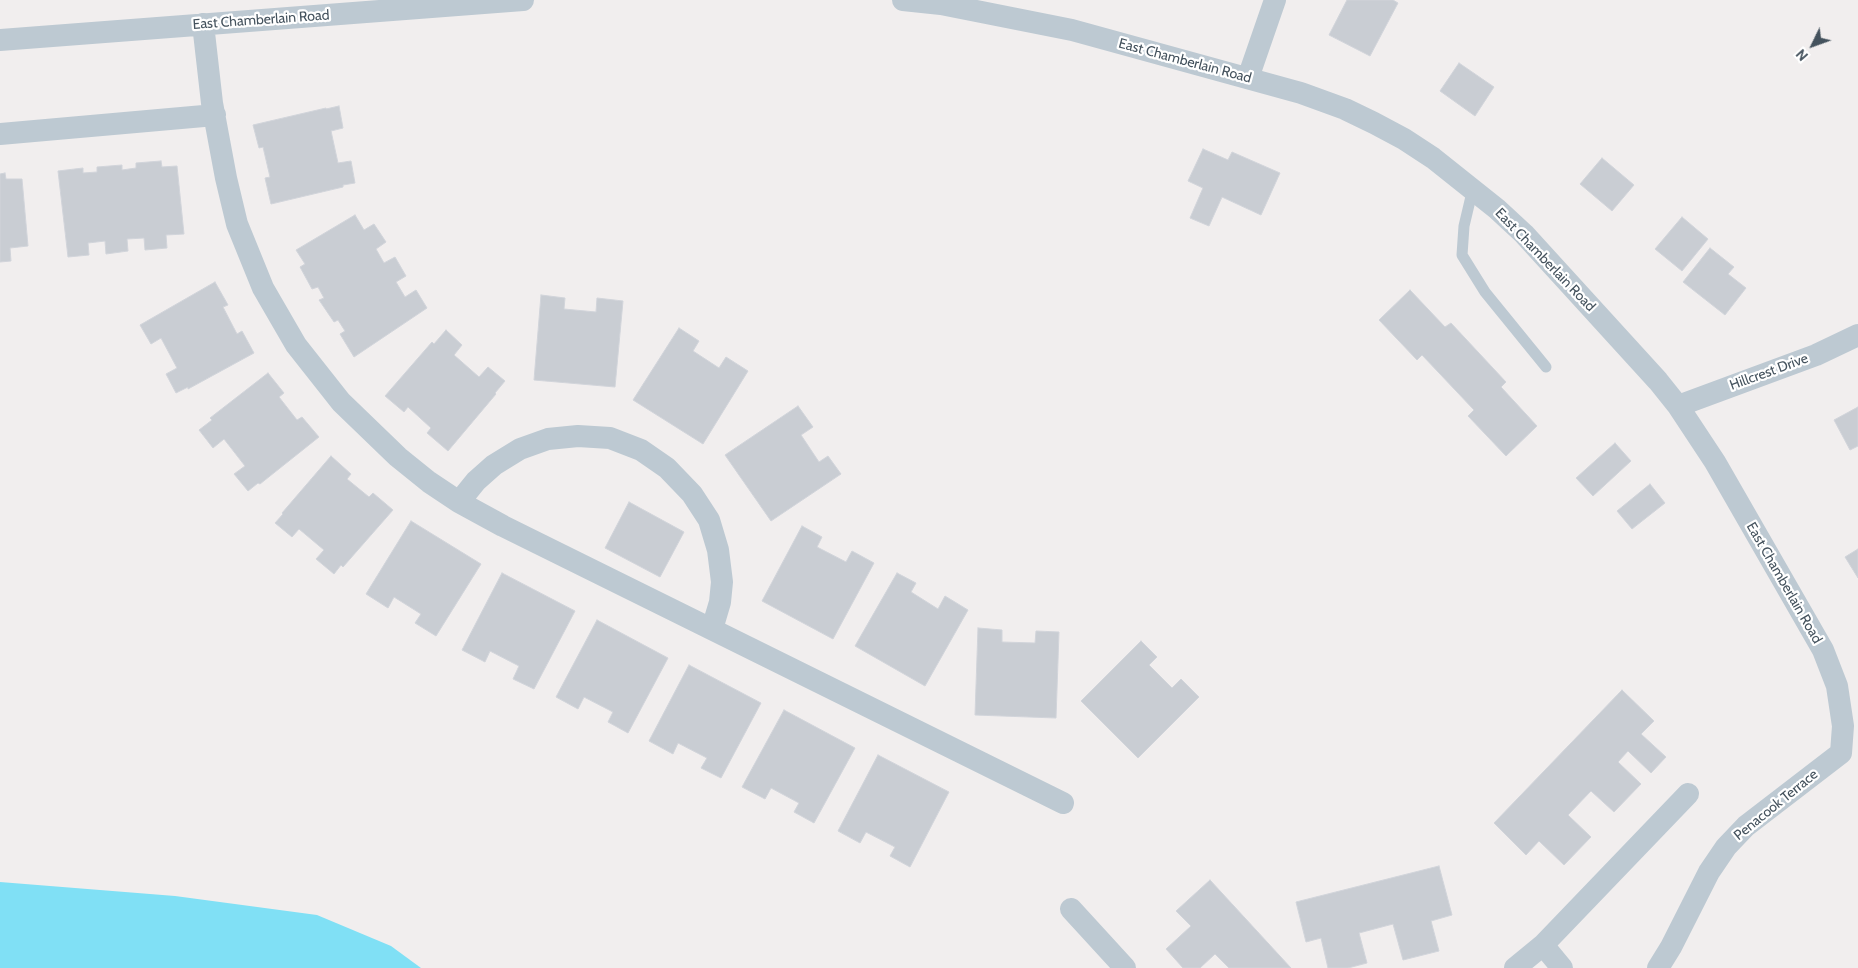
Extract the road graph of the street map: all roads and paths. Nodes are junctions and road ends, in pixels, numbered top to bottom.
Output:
1 (523, 0) edge
2 (903, 0) edge
3 (1275, 0) edge
4 (203, 24) junction
5 (0, 40) edge
6 (1248, 78) junction
7 (215, 115) junction
8 (0, 134) edge
9 (1473, 188) junction
10 (1858, 335) edge
11 (1546, 368) dead end
12 (1678, 406) junction
13 (459, 502) junction
14 (712, 629) junction
15 (1841, 753) joint
16 (1688, 794) dead end
17 (1063, 803) dead end
18 (1071, 910) dead end
19 (1544, 945) junction
20 (1125, 968) edge
21 (1515, 968) edge
22 (1562, 968) edge
23 (1658, 968) edge

1 - 4 street, East Chamberlain Road
2 - 6 street, East Chamberlain Road
3 - 6 street
4 - 5 street, East Chamberlain Road
4 - 7 street
6 - 9 street, East Chamberlain Road
7 - 8 street
7 - 13 street
9 - 11 lane
9 - 12 street, East Chamberlain Road
10 - 12 street, Hillcrest Drive
12 - 15 street, East Chamberlain Road
13 - 14 street
13 - 14 street
14 - 17 street
15 - 23 street, Penacook Terrace
16 - 19 street
18 - 20 street
19 - 21 street
19 - 22 street

